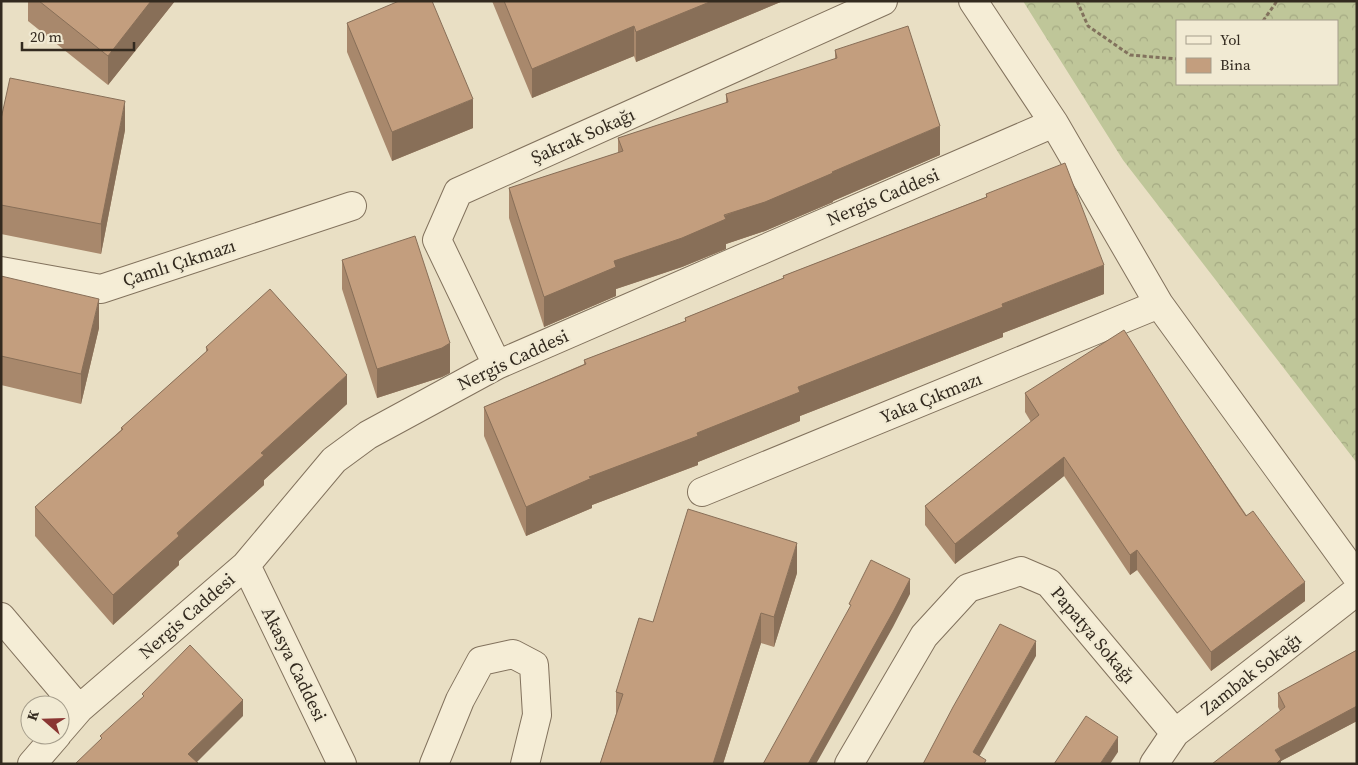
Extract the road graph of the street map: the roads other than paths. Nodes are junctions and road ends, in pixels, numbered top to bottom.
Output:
1 (883, 1) edge
2 (973, 1) edge
3 (1054, 123) junction
4 (352, 206) dead end
5 (1, 271) edge
6 (1159, 304) junction
7 (497, 365) junction
8 (702, 492) dead end
9 (246, 565) junction
10 (1357, 577) edge
11 (1357, 591) edge
12 (1, 617) edge
13 (79, 709) junction
14 (70, 719) edge
15 (1175, 733) junction
16 (48, 745) edge
17 (32, 764) edge
18 (342, 764) edge
19 (434, 764) edge
20 (525, 764) edge
21 (849, 764) edge
22 (1154, 764) edge

1 - 7 street, Şakrak Sokağı
2 - 3 street
3 - 6 street
3 - 7 street, Nergis Caddesi
4 - 5 street, Çamlı Çıkmazı
6 - 8 street, Yaka Çıkmazı
6 - 10 street
7 - 9 street, Nergis Caddesi
9 - 13 street, Nergis Caddesi
9 - 18 street, Akasya Caddesi
11 - 15 street, Zambak Sokağı
12 - 13 street
13 - 14 street, Nergis Caddesi
15 - 21 street, Papatya Sokağı
15 - 22 street, Zambak Sokağı
16 - 17 street
19 - 20 street

